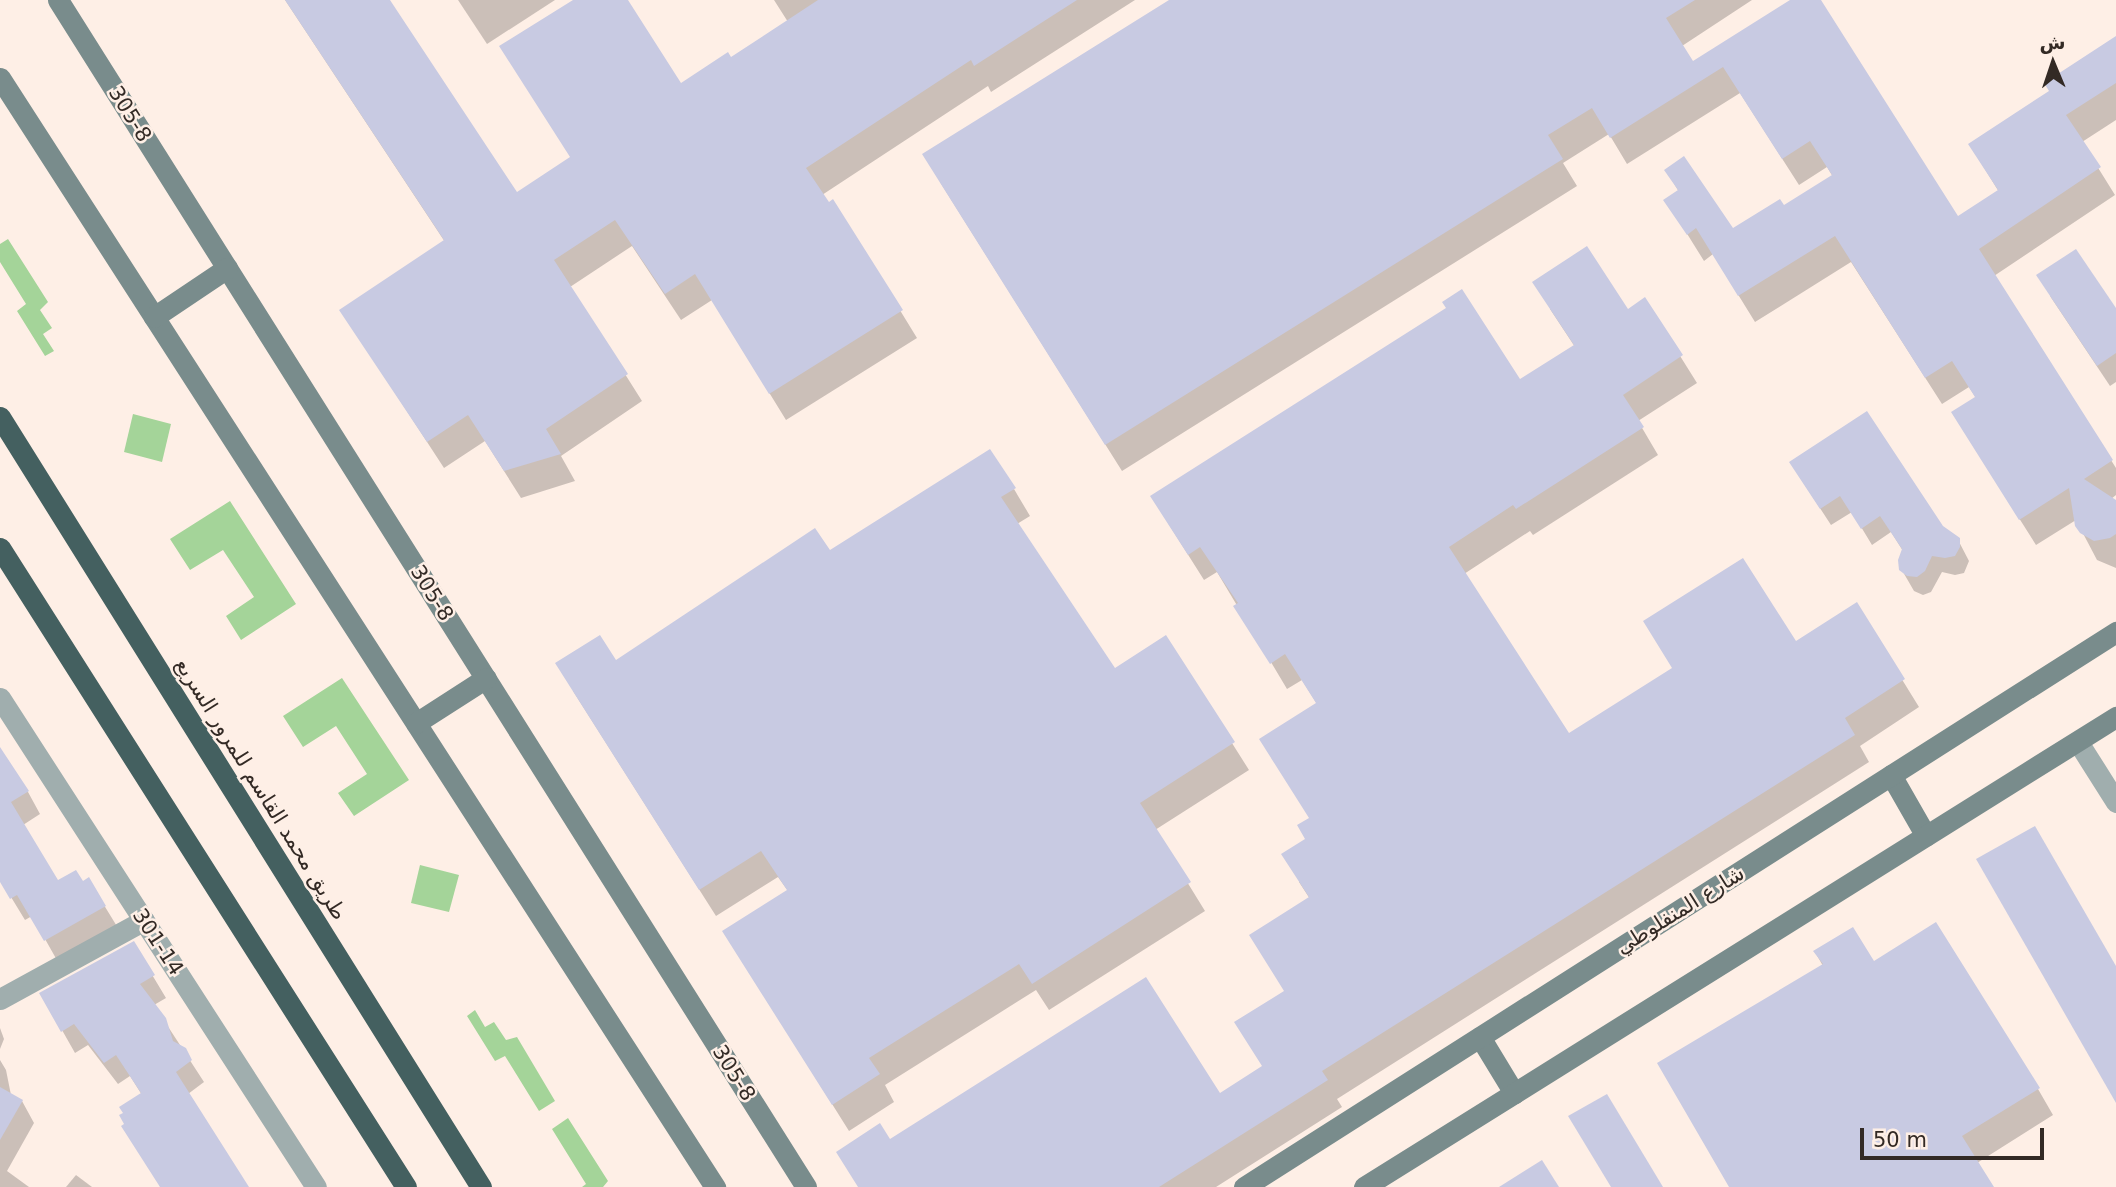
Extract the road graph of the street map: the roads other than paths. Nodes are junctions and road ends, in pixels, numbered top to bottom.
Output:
1 (58, 0) edge
2 (0, 78) edge
3 (227, 268) junction
4 (154, 317) junction
5 (0, 417) edge
6 (0, 548) edge
7 (2116, 632) edge
8 (486, 678) junction
9 (0, 698) edge
10 (2116, 717) edge
11 (416, 723) junction
12 (2078, 742) junction
13 (1891, 775) junction
14 (2116, 802) edge
15 (1926, 836) junction
16 (144, 920) junction
17 (0, 999) edge
18 (1480, 1037) junction
19 (1514, 1093) junction
20 (316, 1187) edge
21 (406, 1187) edge
22 (481, 1187) edge
23 (715, 1187) edge
24 (806, 1187) edge
25 (1244, 1187) edge
26 (1364, 1187) edge

1 - 3 street, 305-8
2 - 4 street
3 - 4 street
3 - 8 street, 305-8
4 - 11 street
5 - 22 highway, طريق محمد القاسم للمرور السريع
6 - 21 highway
7 - 13 street, شارع المنفلوطي
8 - 11 street
8 - 24 street, 305-8
9 - 16 street, 301-14
10 - 12 street
11 - 23 street
12 - 14 street
12 - 15 street
13 - 15 street
13 - 18 street, شارع المنفلوطي
15 - 19 street
16 - 17 street
16 - 20 street, 301-14
18 - 19 street
18 - 25 street, شارع المنفلوطي
19 - 26 street

